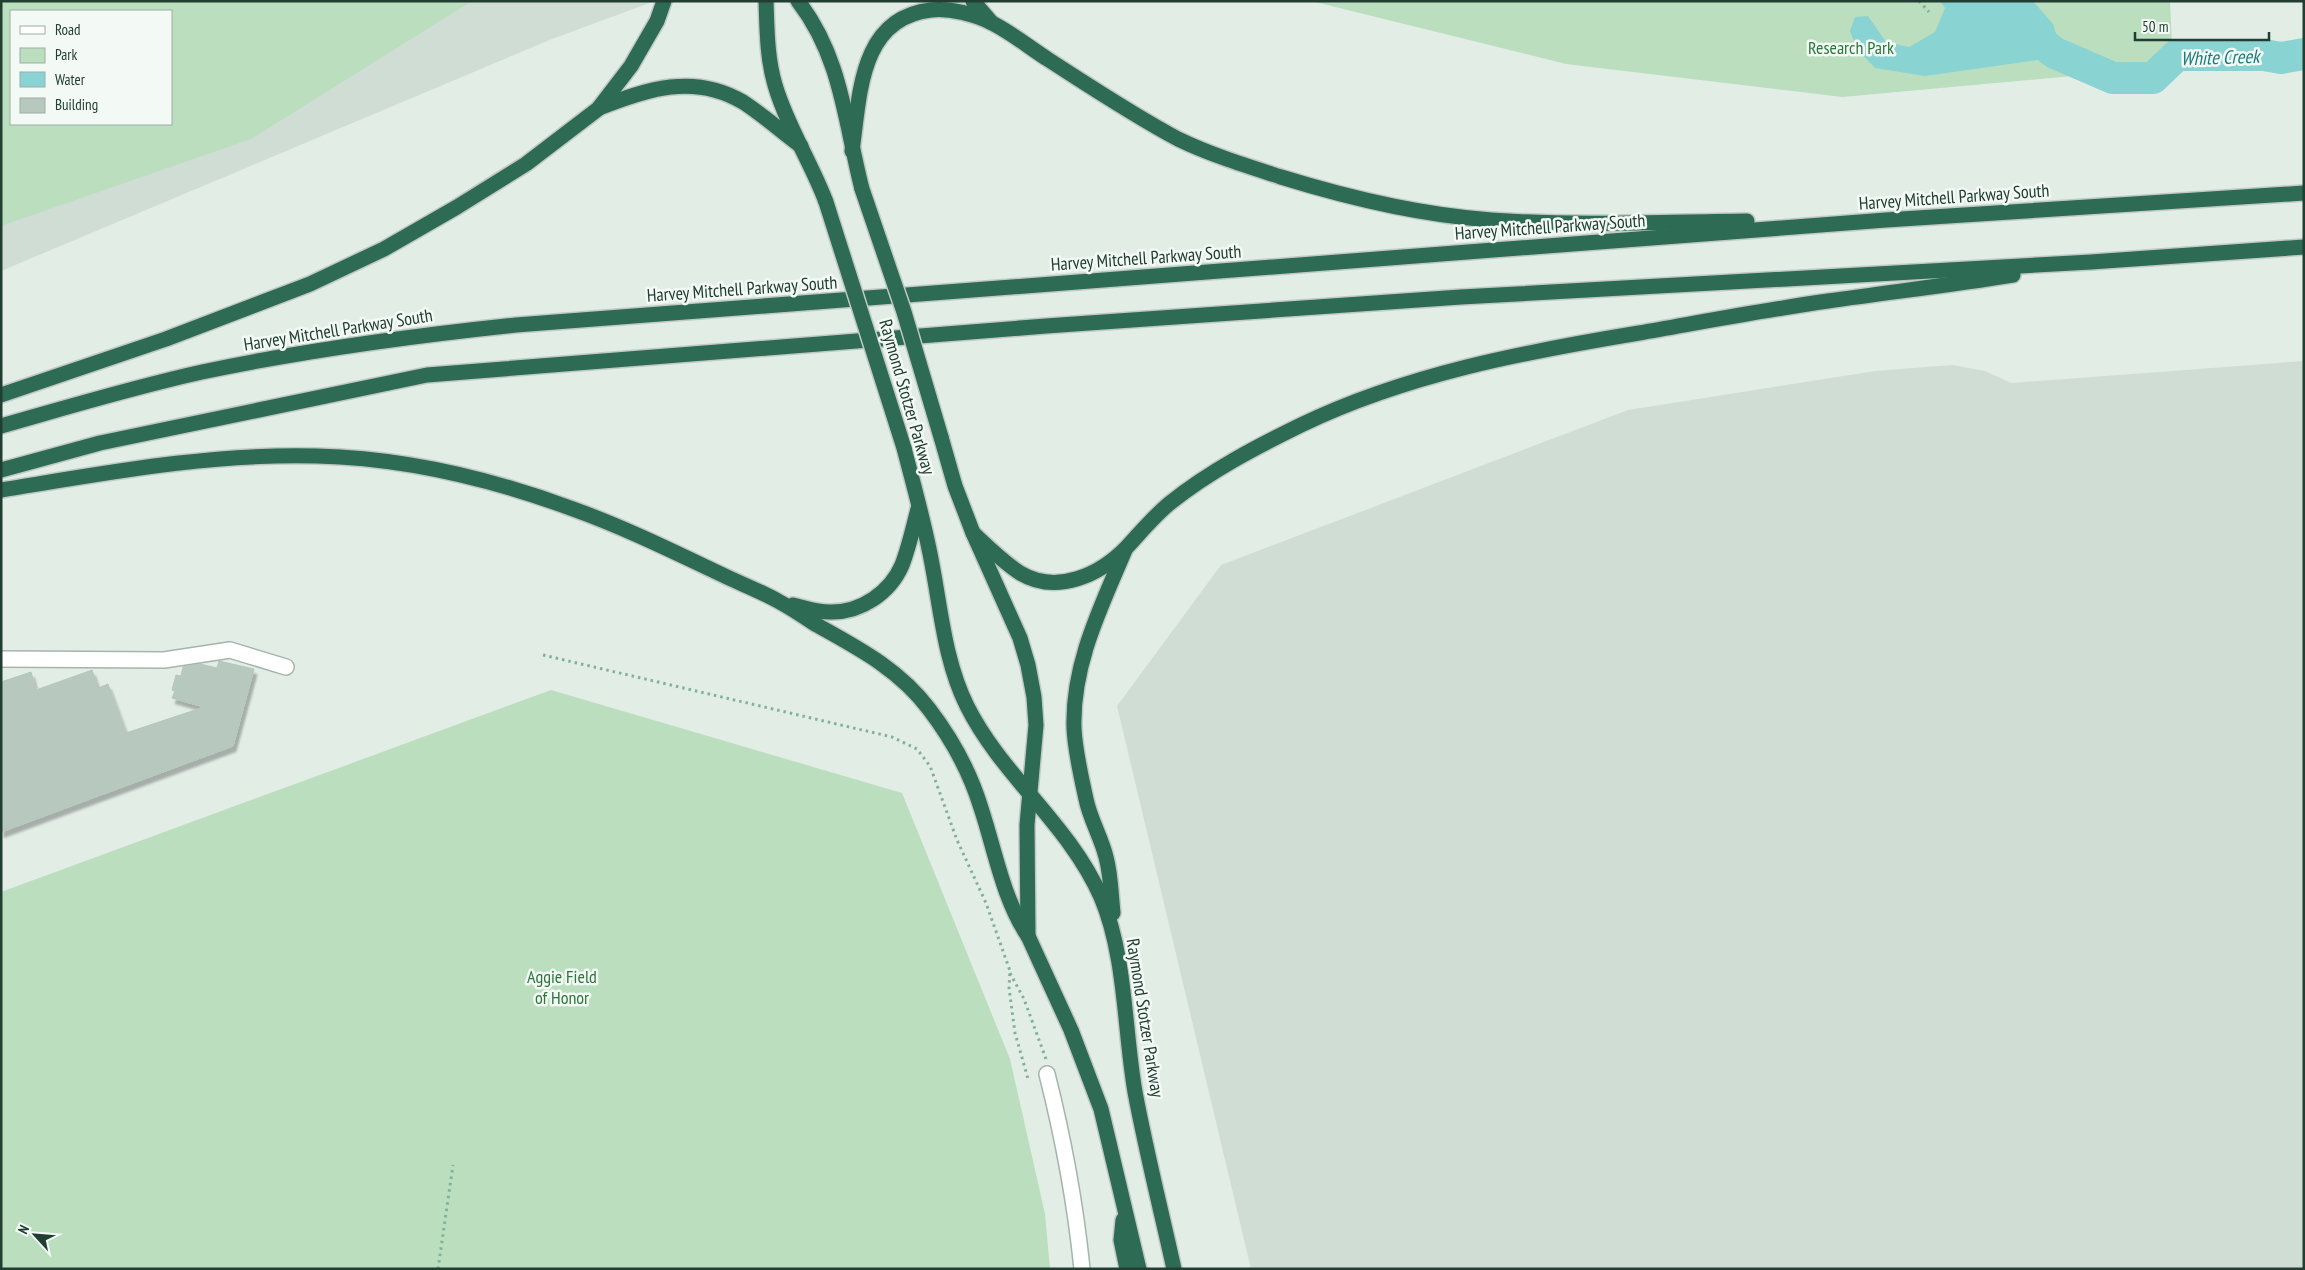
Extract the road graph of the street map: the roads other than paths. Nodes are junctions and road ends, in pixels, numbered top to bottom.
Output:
1 (664, 1) edge
2 (766, 1) edge
3 (798, 1) edge
4 (973, 1) edge
5 (991, 22) junction
6 (598, 109) junction
7 (801, 146) junction
8 (852, 151) junction
9 (2304, 193) edge
10 (1886, 220) junction
11 (2304, 247) edge
12 (2091, 262) junction
13 (1, 394) edge
14 (1, 426) edge
15 (1, 470) edge
16 (1, 490) edge
17 (919, 505) junction
18 (973, 533) junction
19 (1126, 549) junction
20 (778, 600) junction
21 (1, 659) edge
22 (286, 667) dead end
23 (1030, 793) junction
24 (1028, 936) junction
25 (1118, 949) junction
26 (1046, 1074) road end
27 (1124, 1206) junction
28 (1082, 1269) edge
29 (1127, 1269) edge
30 (1139, 1269) edge
31 (1174, 1269) edge

1 - 6 highway
2 - 7 highway, Raymond Stotzer Parkway
3 - 8 highway, Raymond Stotzer Parkway
4 - 5 highway
5 - 8 highway
5 - 10 highway
6 - 7 highway
6 - 13 highway
7 - 17 highway, Raymond Stotzer Parkway, bridge
8 - 18 highway, Raymond Stotzer Parkway, bridge
9 - 10 highway, Harvey Mitchell Parkway South
10 - 14 highway, Harvey Mitchell Parkway South
11 - 12 highway
12 - 15 highway
12 - 19 highway
16 - 20 highway
17 - 20 highway
17 - 23 highway, Raymond Stotzer Parkway
18 - 19 highway
18 - 23 highway, Raymond Stotzer Parkway
19 - 25 highway
20 - 24 highway
21 - 22 street
23 - 24 highway, Raymond Stotzer Parkway
23 - 25 highway, Raymond Stotzer Parkway
24 - 27 highway, Raymond Stotzer Parkway
25 - 31 highway, Raymond Stotzer Parkway
26 - 28 street
27 - 29 highway
27 - 30 highway, Raymond Stotzer Parkway

